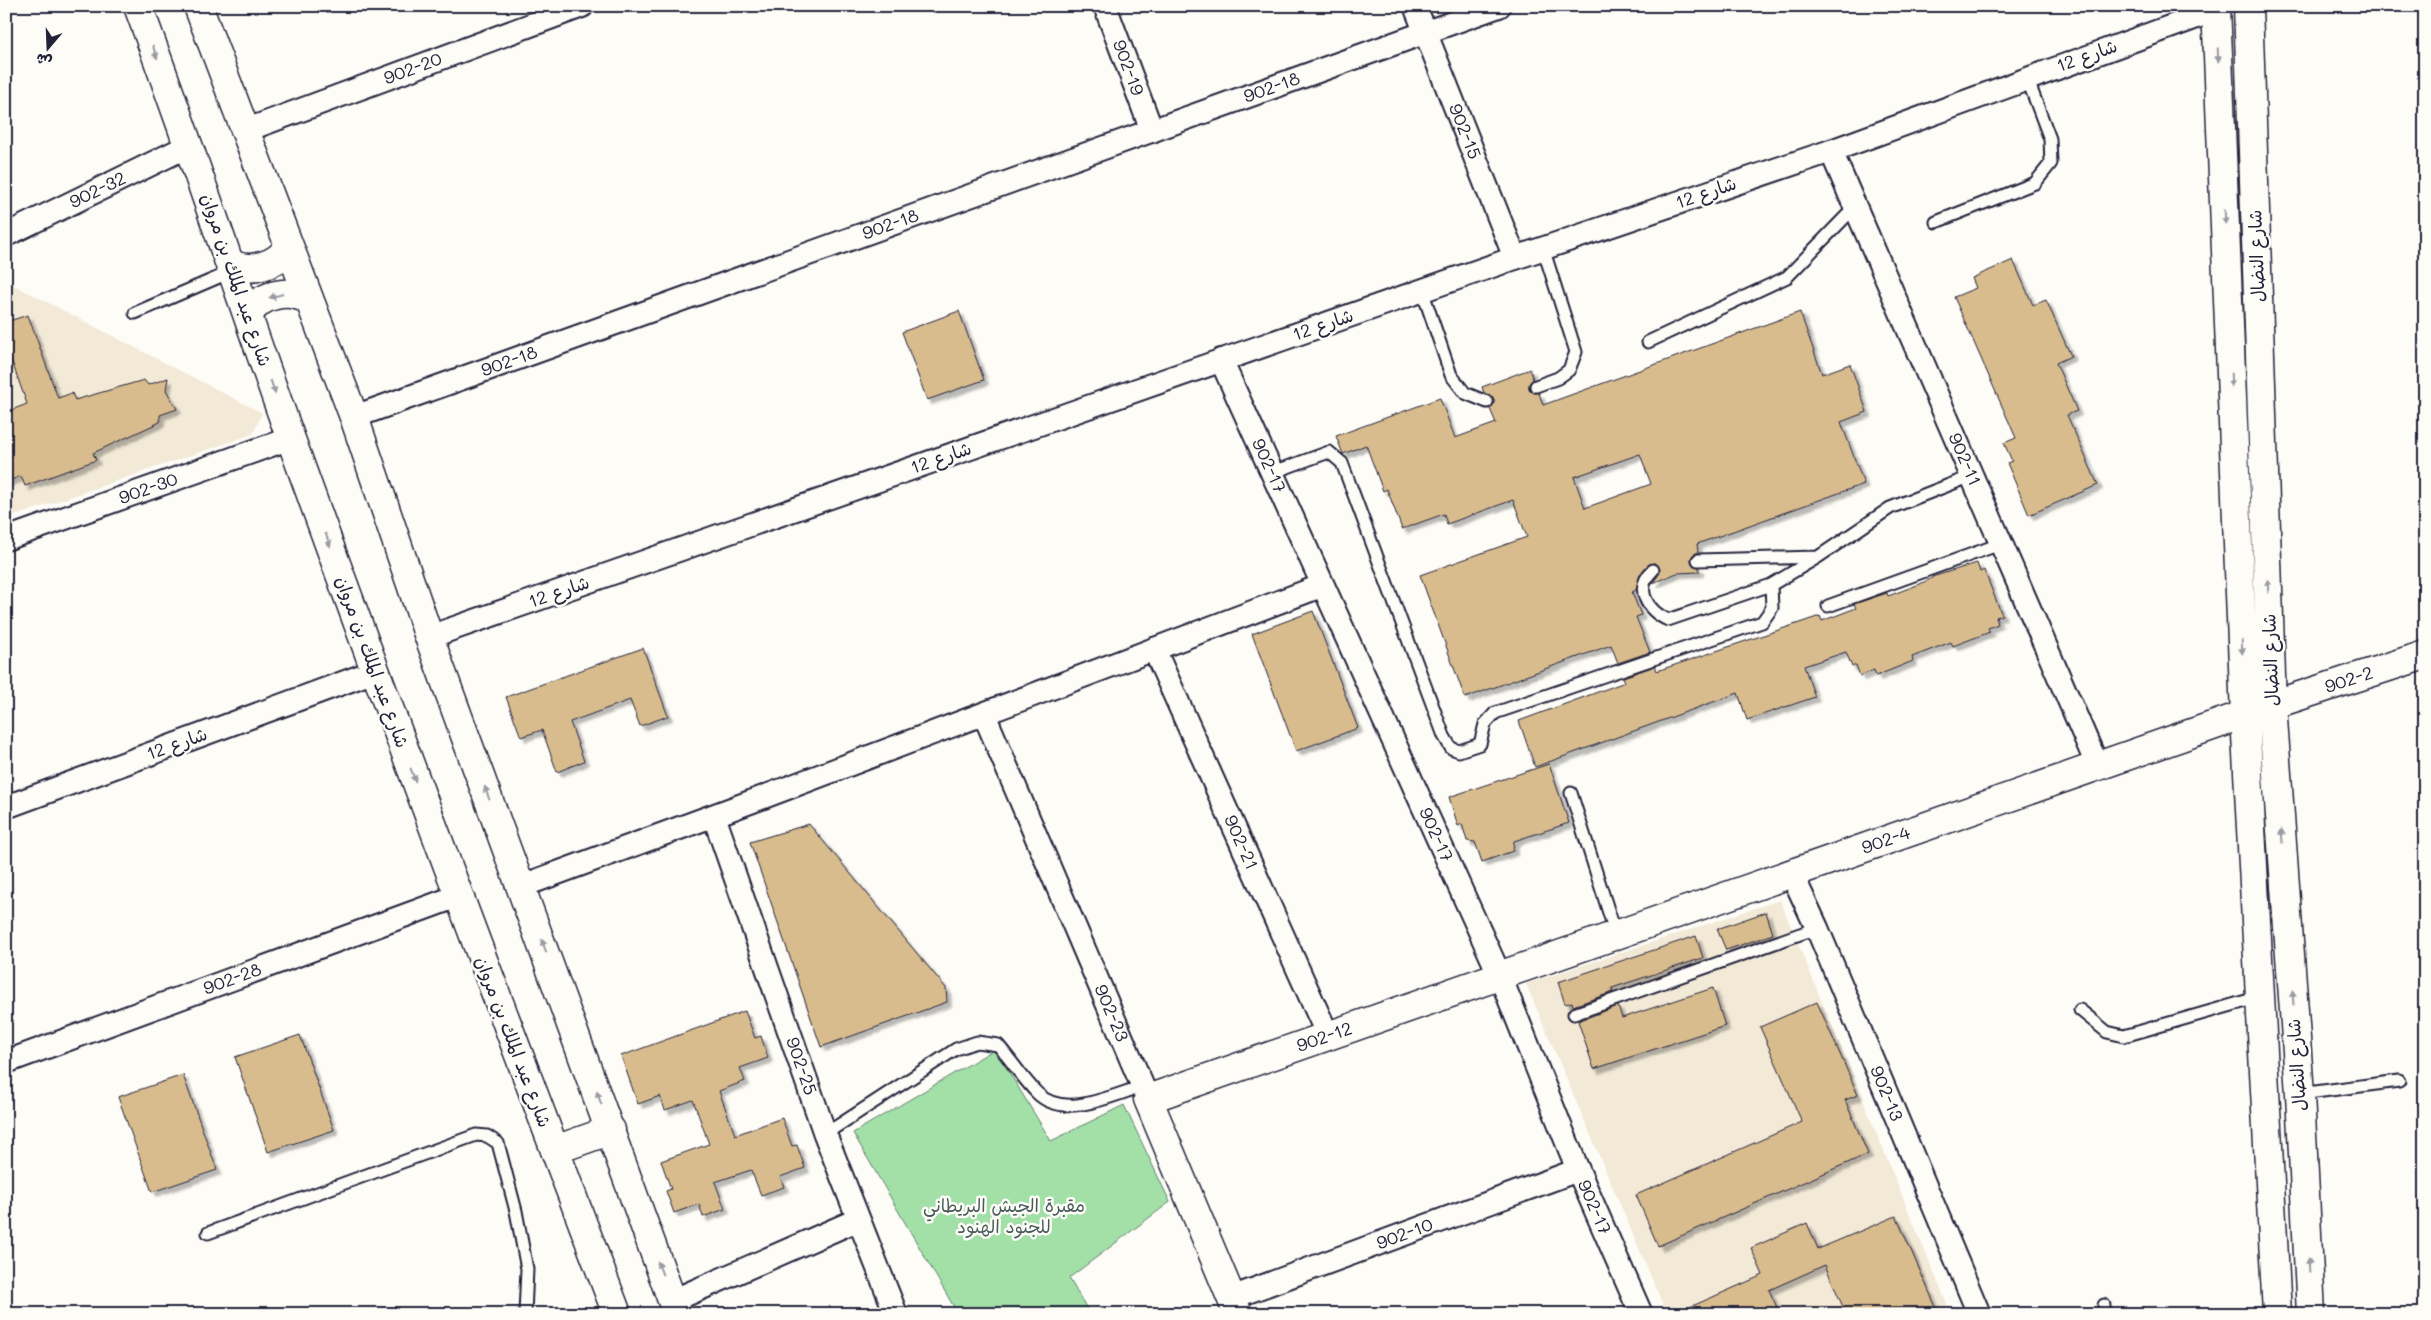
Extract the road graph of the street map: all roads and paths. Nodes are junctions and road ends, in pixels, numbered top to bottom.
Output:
1 (138, 6) edge
2 (198, 6) edge
3 (582, 6) edge
4 (1105, 6) edge
5 (1415, 6) edge
6 (1499, 6) edge
7 (2248, 6) edge
8 (2216, 8) edge
9 (1427, 32) junction
10 (2027, 78) junction
11 (244, 131) junction
12 (1152, 131) junction
13 (190, 145) junction
14 (1831, 151) junction
15 (1855, 207) junction
16 (1936, 222) dead end
17 (6, 235) edge
18 (288, 246) junction
19 (1544, 248) junction
20 (1515, 258) junction
21 (232, 267) junction
22 (1422, 290) junction
23 (309, 301) junction
24 (135, 313) dead end
25 (249, 317) junction
26 (1648, 342) dead end
27 (1221, 360) junction
28 (1536, 386) dead end
29 (1487, 402) dead end
30 (354, 417) junction
31 (291, 438) junction
32 (1271, 473) junction
33 (1972, 476) junction
34 (6, 539) edge
35 (2003, 542) junction
36 (1818, 557) junction
37 (1698, 560) dead end
38 (1653, 570) dead end
39 (1771, 585) junction
40 (1322, 586) junction
41 (1828, 606) dead end
42 (430, 637) junction
43 (1154, 649) junction
44 (2425, 654) edge
45 (375, 671) junction
46 (2272, 705) junction
47 (984, 714) junction
48 (2245, 716) junction
49 (2098, 767) junction
50 (1571, 793) dead end
51 (6, 807) edge
52 (714, 816) junction
53 (1792, 874) junction
54 (522, 886) junction
55 (458, 896) junction
56 (1817, 928) junction
57 (1616, 936) junction
58 (1500, 976) junction
59 (2260, 997) junction
60 (2080, 1010) dead end
61 (1574, 1014) dead end
62 (1328, 1036) junction
63 (6, 1062) edge
64 (2399, 1080) dead end
65 (1146, 1092) junction
66 (2300, 1094) junction
67 (611, 1130) junction
68 (825, 1134) junction
69 (555, 1150) junction
70 (1578, 1170) junction
71 (858, 1220) junction
72 (208, 1233) dead end
73 (1234, 1306) edge
74 (674, 1307) edge
75 (525, 1314) edge
76 (617, 1314) edge
77 (896, 1314) edge
78 (1641, 1314) edge
79 (1979, 1314) edge
80 (2277, 1314) edge
81 (2311, 1314) edge

1 -> 13 street, شارع عبد الملك بن مروان
2 - 11 street
3 - 11 street, 902-20
4 - 12 street, 902-19
5 - 9 street, 902-15
6 - 9 street, 902-18
46 -> 7 street, شارع النضال
8 - 10 street, شارع 12
8 -> 48 street, شارع النضال
9 - 12 street, 902-18
9 - 20 street, 902-15
10 - 14 street, شارع 12
10 - 16 lane
11 - 18 street
12 - 30 street, 902-18
13 - 17 street, 902-32
13 - 21 street, شارع عبد الملك بن مروان
14 - 15 street, 902-11
14 - 19 street, شارع 12
15 - 26 lane
15 - 33 street, 902-11
18 - 21 street
18 - 23 street
19 - 20 street, شارع 12
19 - 28 lane
20 - 22 street, شارع 12
21 - 24 lane
21 - 25 street, شارع عبد الملك بن مروان
22 - 27 street, شارع 12
22 - 29 lane
23 -> 25 street
23 - 30 street
25 -> 31 street, شارع عبد الملك بن مروان
27 - 32 street, 902-17
27 - 42 street, شارع 12
30 - 42 street
31 - 34 street, 902-30
31 -> 45 street, شارع عبد الملك بن مروان
32 - 39 lane
32 - 40 street, 902-17
33 - 35 street, 902-11
33 - 36 lane
35 - 41 lane
35 - 49 street, 902-11
36 - 37 lane
36 - 39 lane
38 - 39 lane
40 - 43 street
40 - 58 street, 902-17
54 -> 42 street
43 - 47 street
43 - 62 street, 902-21
44 - 46 street, 902-2
45 - 51 street, شارع 12
45 -> 55 street, شارع عبد الملك بن مروان
46 - 48 street, 902-4
66 -> 46 street, شارع النضال
47 - 52 street
47 - 65 street, 902-23
48 - 49 street, 902-4
48 - 59 street, شارع النضال
49 - 53 street, 902-4
50 - 57 lane
52 - 54 street
52 - 68 street, 902-25
53 - 56 street, 902-13
53 - 57 street, 902-4
67 -> 54 street
55 - 63 street, 902-28
55 - 69 street, شارع عبد الملك بن مروان
56 - 61 lane
56 - 79 street, 902-13
57 - 58 street, 902-4
58 - 62 street, 902-12
58 - 70 street, 902-17
59 - 60 lane
59 - 80 street, شارع النضال
62 - 65 street, 902-12
64 - 66 lane
65 - 68 lane
65 - 73 street, 902-23
81 -> 66 street, شارع النضال
67 - 69 street
74 -> 67 street
68 - 71 street, 902-25
69 - 76 street, شارع عبد الملك بن مروان
70 - 73 street, 902-10
70 - 78 street, 902-17
71 - 74 street
71 - 77 street, 902-25
72 - 75 lane

